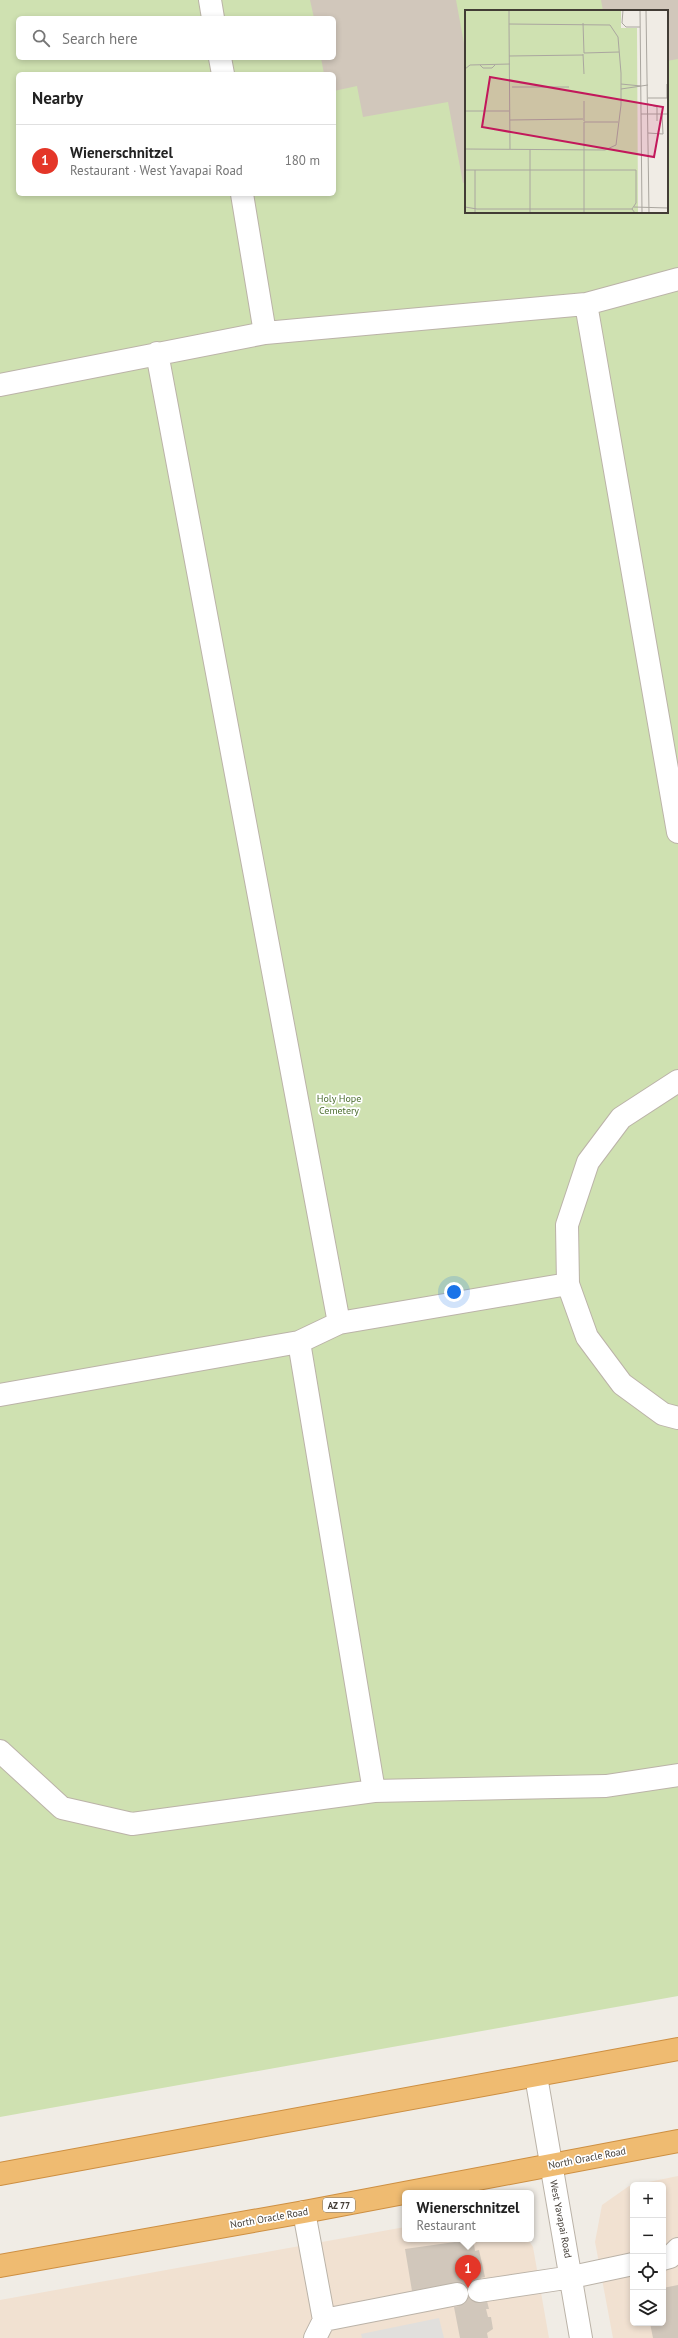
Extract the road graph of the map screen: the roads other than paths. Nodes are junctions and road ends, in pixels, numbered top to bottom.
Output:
1 (210, 0) edge
2 (213, 16) edge
3 (220, 60) edge
4 (222, 72) edge
5 (242, 196) edge
6 (678, 279) edge
7 (586, 304) junction
8 (266, 333) junction
9 (157, 353) junction
10 (0, 385) edge
11 (678, 832) edge
12 (678, 1081) edge
13 (568, 1284) junction
14 (339, 1323) junction
15 (299, 1342) junction
16 (0, 1395) edge
17 (678, 1418) edge
18 (0, 1751) edge
19 (678, 1775) edge
20 (374, 1791) junction
21 (678, 2049) edge
22 (536, 2076) junction
23 (678, 2140) edge
24 (551, 2165) junction
25 (0, 2174) edge
26 (420, 2190) edge
27 (402, 2193) edge
28 (304, 2212) junction
29 (678, 2250) edge
30 (666, 2258) edge
31 (630, 2265) edge
32 (0, 2266) edge
33 (572, 2276) junction
34 (479, 2291) dead end
35 (457, 2294) dead end
36 (320, 2329) edge
37 (581, 2338) edge

1 - 2 street
3 - 4 street
5 - 8 street
6 - 7 street
7 - 8 street
7 - 11 street
8 - 9 street
9 - 10 street
9 - 14 street
12 - 13 street
13 - 14 street
13 - 17 street
14 - 15 street
15 - 16 street
15 - 20 street
18 - 20 street
19 - 20 street
21 - 22 highway
22 - 24 street, West Yavapai Road
22 - 25 highway
23 - 24 highway, North Oracle Road / AZ 77
24 - 26 highway, North Oracle Road / AZ 77
24 - 33 street, West Yavapai Road
27 - 28 highway, North Oracle Road / AZ 77
28 - 32 highway, North Oracle Road / AZ 77
28 - 36 street
29 - 30 street
31 - 33 street
33 - 34 street
33 - 37 street, West Yavapai Road
35 - 36 street

